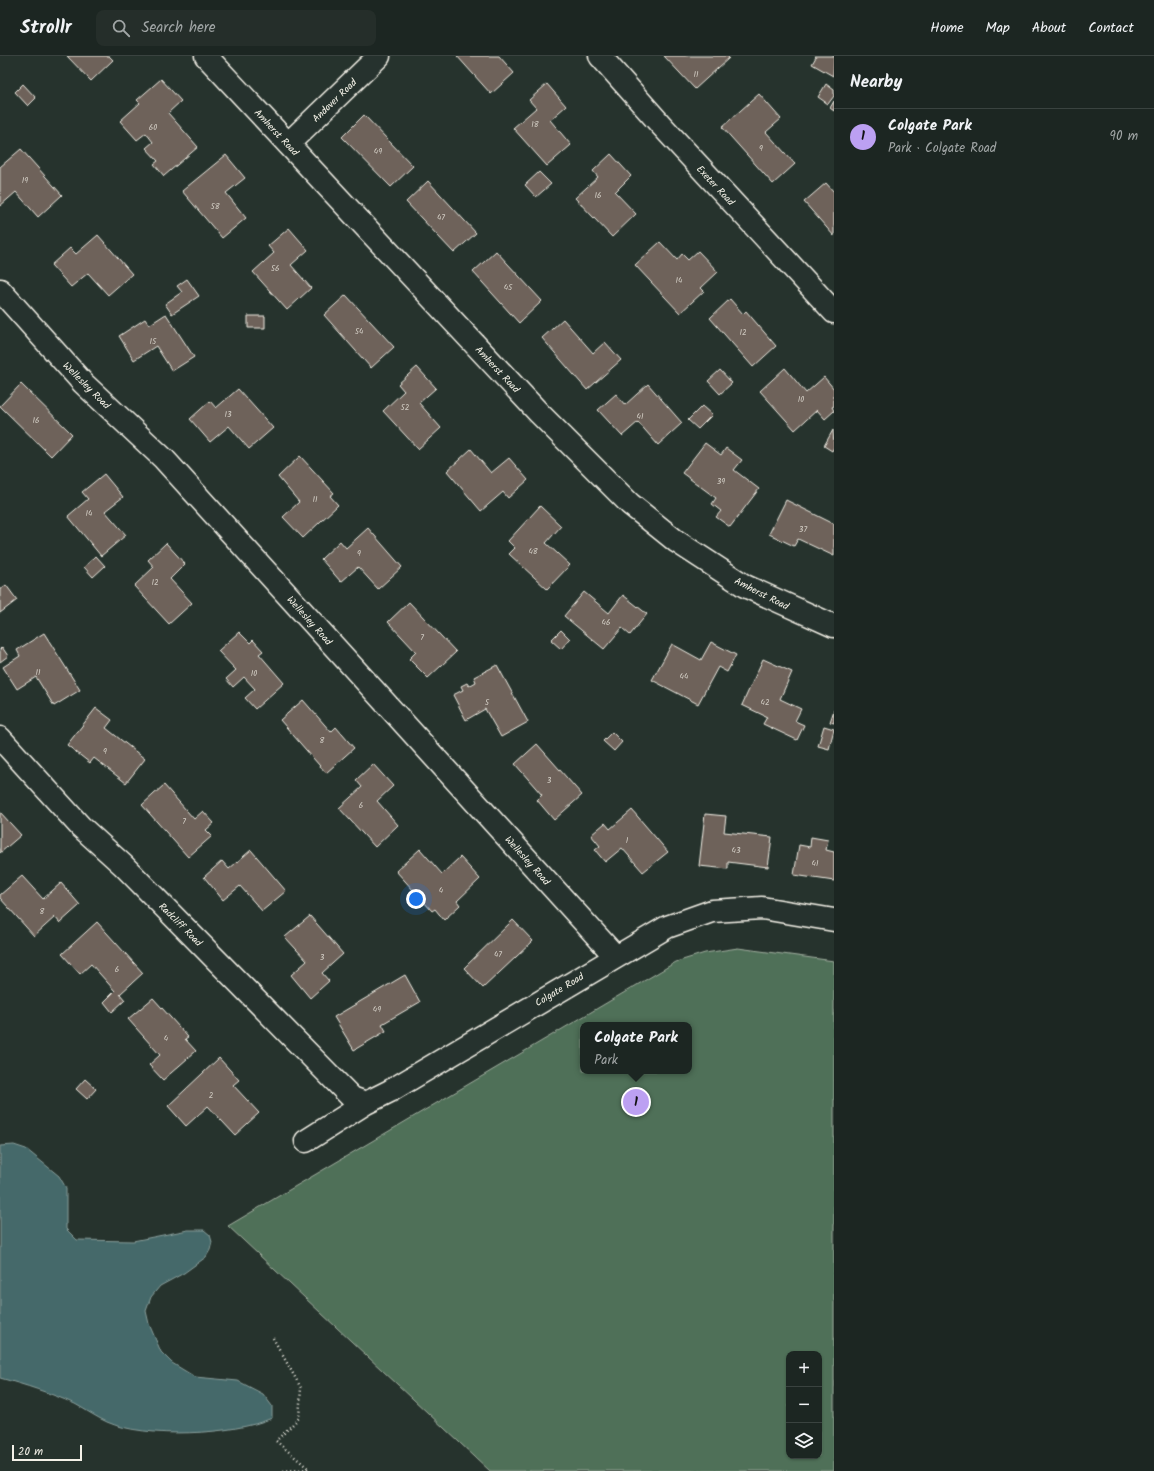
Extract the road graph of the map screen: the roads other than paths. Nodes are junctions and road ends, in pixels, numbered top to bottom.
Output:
1 (206, 56) edge
2 (379, 56) edge
3 (600, 56) edge
4 (288, 144) junction
5 (0, 290) edge
6 (834, 312) edge
7 (834, 626) edge
8 (0, 738) edge
9 (834, 920) edge
10 (615, 956) junction
11 (366, 1102) junction
12 (306, 1141) dead end

1 - 4 street, Amherst Road
2 - 4 street, Andover Road
3 - 6 street, Exeter Road
4 - 7 street, Amherst Road
5 - 10 street, Wellesley Road
8 - 11 street, Radcliff Road
9 - 10 street, Colgate Road
10 - 11 street, Colgate Road
11 - 12 street, Colgate Road

